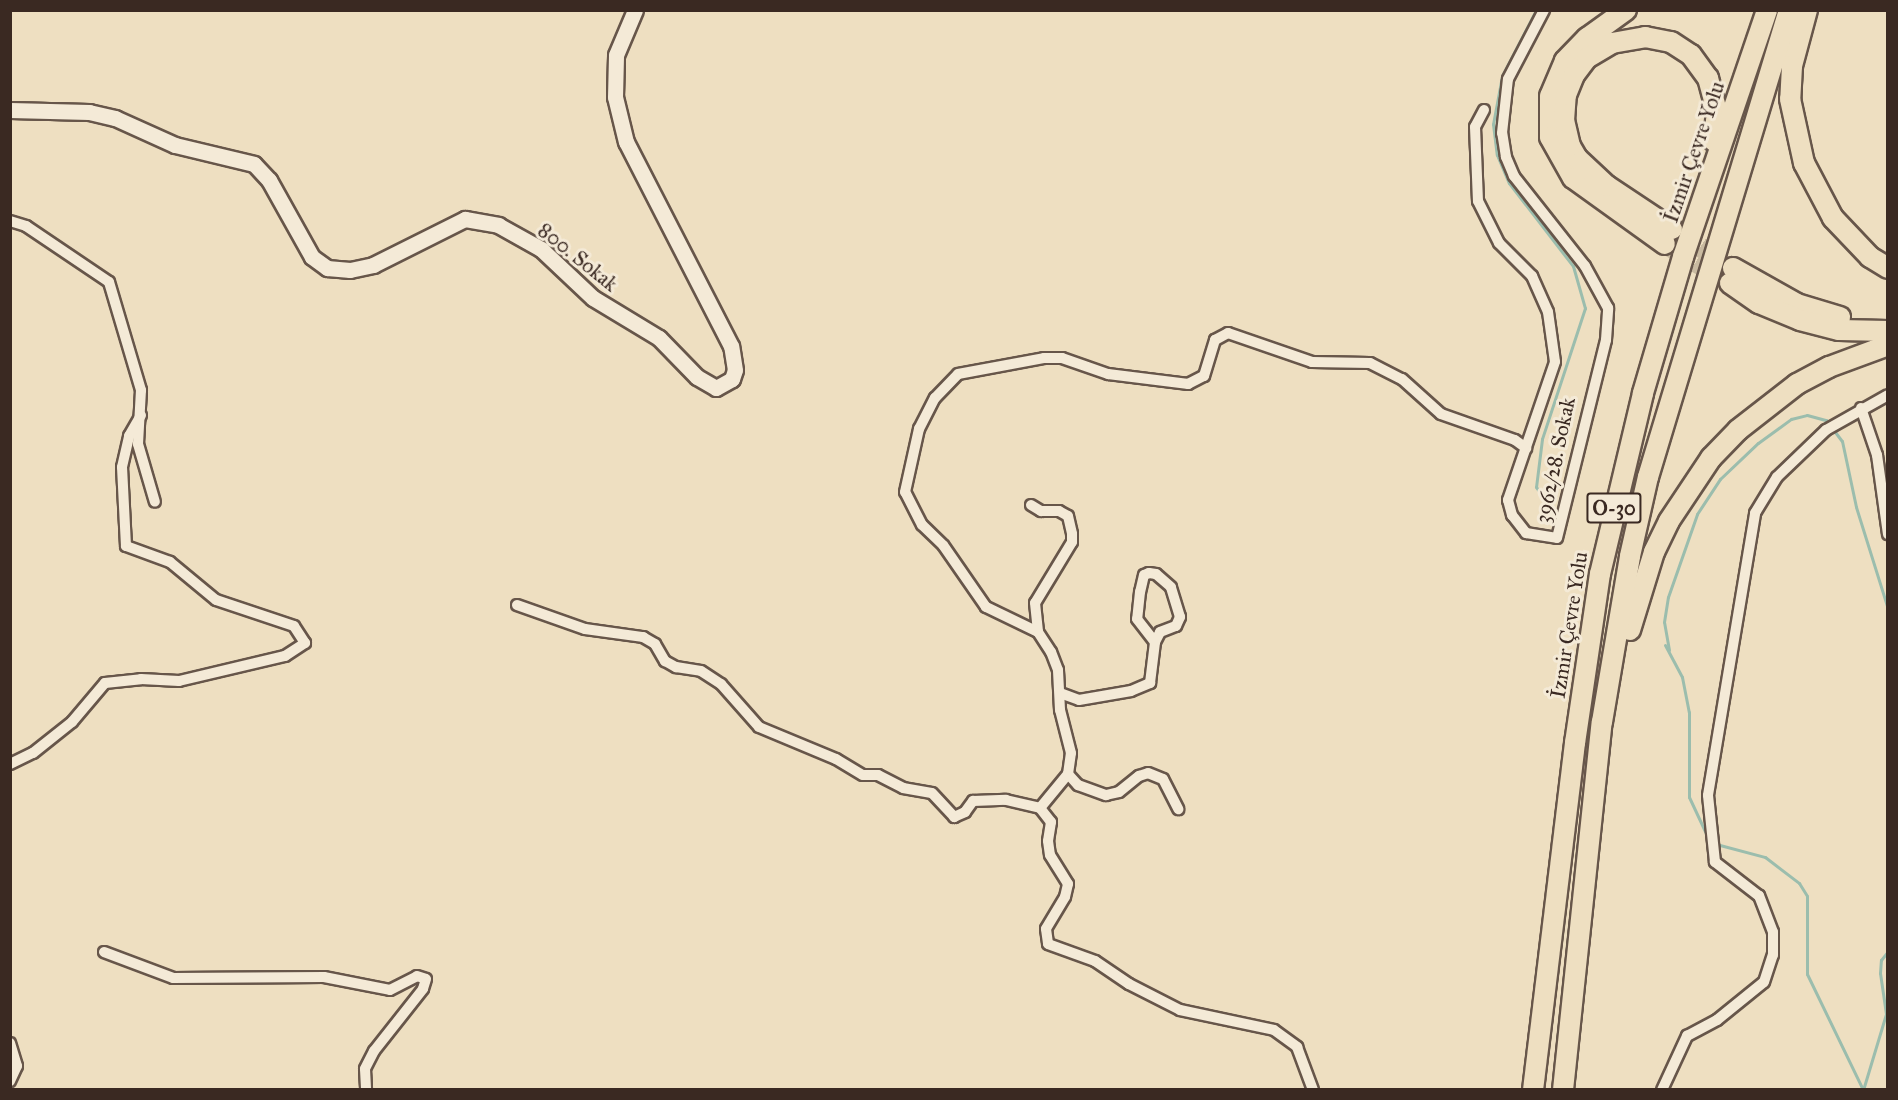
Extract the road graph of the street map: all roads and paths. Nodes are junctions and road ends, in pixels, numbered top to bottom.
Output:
1 (635, 10) edge
2 (1544, 10) edge
3 (1626, 10) edge
4 (1767, 10) edge
5 (1789, 10) edge
6 (1807, 10) edge
7 (10, 110) edge
8 (1485, 110) dead end
9 (10, 221) edge
10 (1683, 257) junction
11 (1887, 268) edge
12 (1887, 320) edge
13 (1887, 331) edge
14 (1887, 345) edge
15 (1887, 395) edge
16 (1861, 408) junction
17 (141, 415) junction
18 (1526, 448) junction
19 (155, 502) dead end
20 (1031, 505) dead end
21 (1887, 534) edge
22 (516, 605) dead end
23 (1038, 632) junction
24 (1155, 642) junction
25 (1060, 693) junction
26 (10, 764) edge
27 (1068, 774) junction
28 (1040, 808) junction
29 (1178, 809) dead end
30 (1586, 877) junction
31 (104, 952) dead end
32 (10, 1043) edge
33 (10, 1081) edge
34 (366, 1089) edge
35 (1313, 1089) edge
36 (1533, 1089) edge
37 (1563, 1089) edge
38 (1662, 1089) edge

1 - 7 main road, 800. Sokak
2 - 18 street, 3962/28. Sokak
3 - 10 highway
4 - 10 highway, İzmir Çevre Yolu / O-30
5 - 30 highway, O-30
6 - 11 highway
8 - 18 street, 3962/28. Sokak
9 - 17 street
10 - 36 highway, İzmir Çevre Yolu / O-30
12 - 13 highway
14 - 30 highway
15 - 16 street
16 - 21 street
16 - 38 street
17 - 19 street
17 - 26 street
18 - 23 street
20 - 23 street
22 - 28 street
23 - 25 street
24 - 24 street
24 - 25 street
25 - 27 street
27 - 28 street
27 - 29 street
28 - 35 street
30 - 37 highway, O-30
31 - 34 street
32 - 33 street

